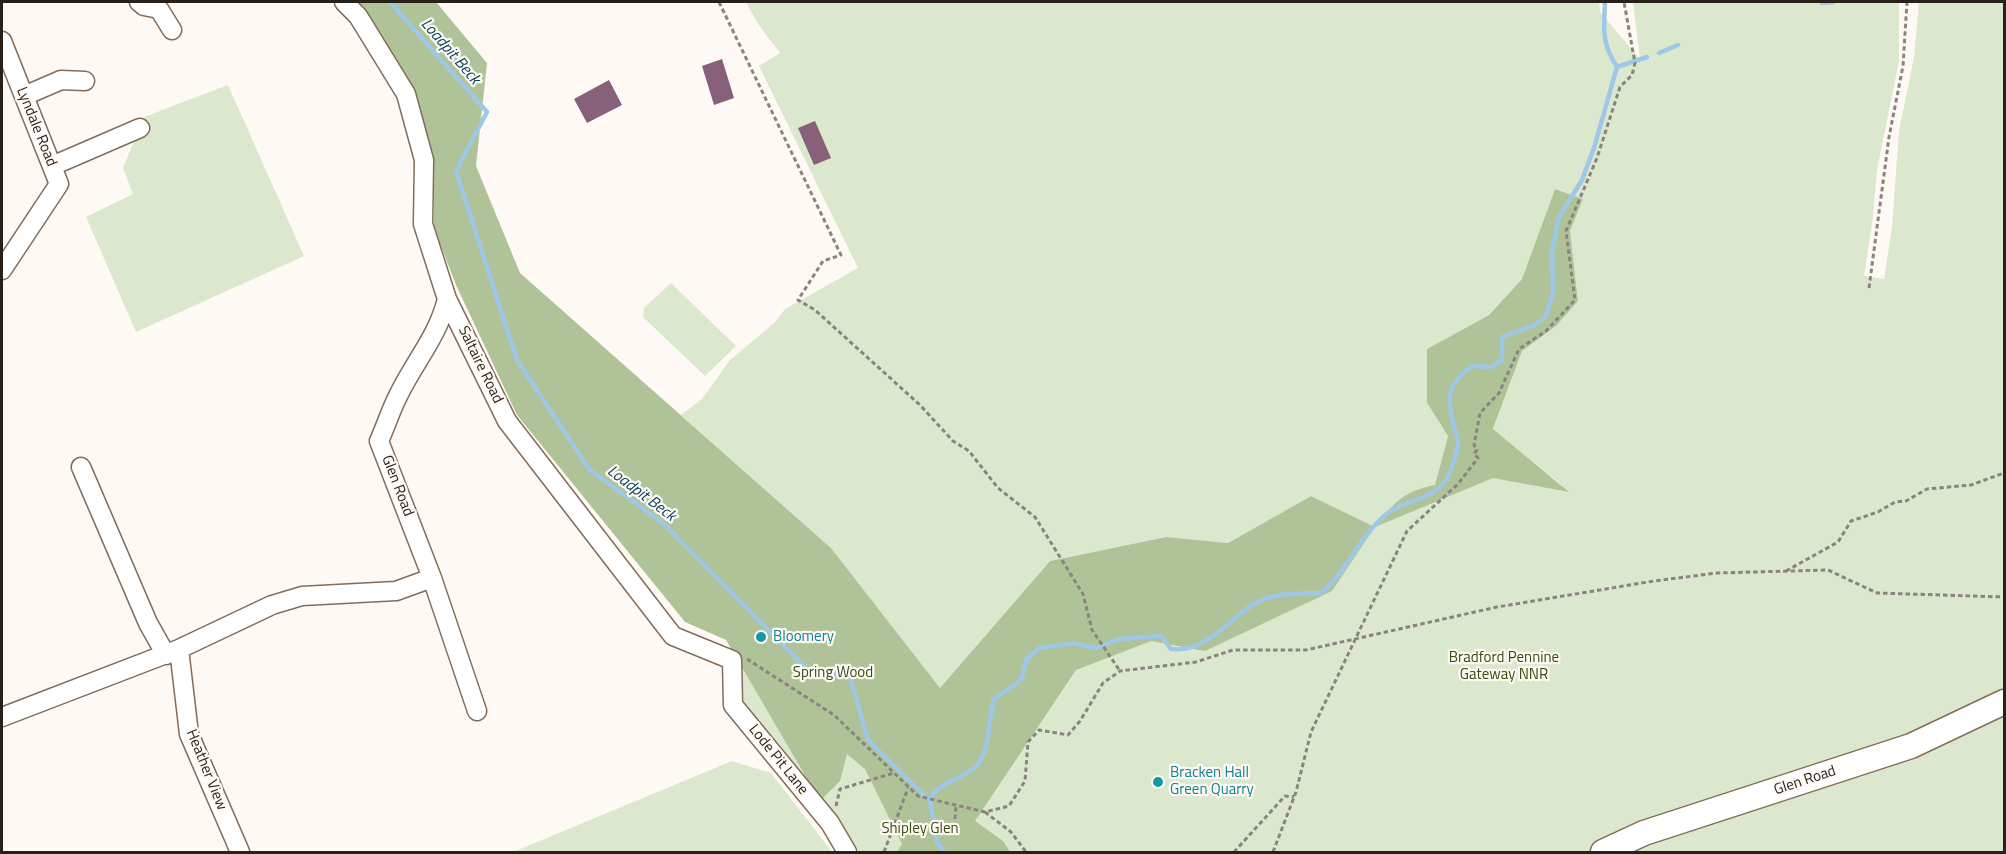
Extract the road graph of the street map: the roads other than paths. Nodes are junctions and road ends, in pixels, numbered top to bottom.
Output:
1 (139, 2) edge
2 (344, 2) edge
3 (172, 30) dead end
4 (2, 41) edge
5 (85, 81) dead end
6 (24, 96) junction
7 (140, 128) dead end
8 (52, 166) junction
9 (2, 270) edge
10 (447, 299) junction
11 (81, 467) dead end
12 (432, 578) junction
13 (173, 652) junction
14 (732, 660) joint
15 (2004, 702) edge
16 (477, 711) dead end
17 (2, 717) edge
18 (240, 852) edge
19 (847, 852) edge
20 (1603, 852) edge

1 - 3 street
2 - 10 street, Saltaire Road
4 - 6 street, Lyndale Road
5 - 6 street
6 - 8 street, Lyndale Road
7 - 8 street
8 - 9 street, Lyndale Road
10 - 12 street, Glen Road
10 - 14 street, Saltaire Road
11 - 13 street
12 - 13 street
12 - 16 street, Glen Road
13 - 17 street
13 - 18 street, Heather View
14 - 19 street, Lode Pit Lane
15 - 20 street, Glen Road

